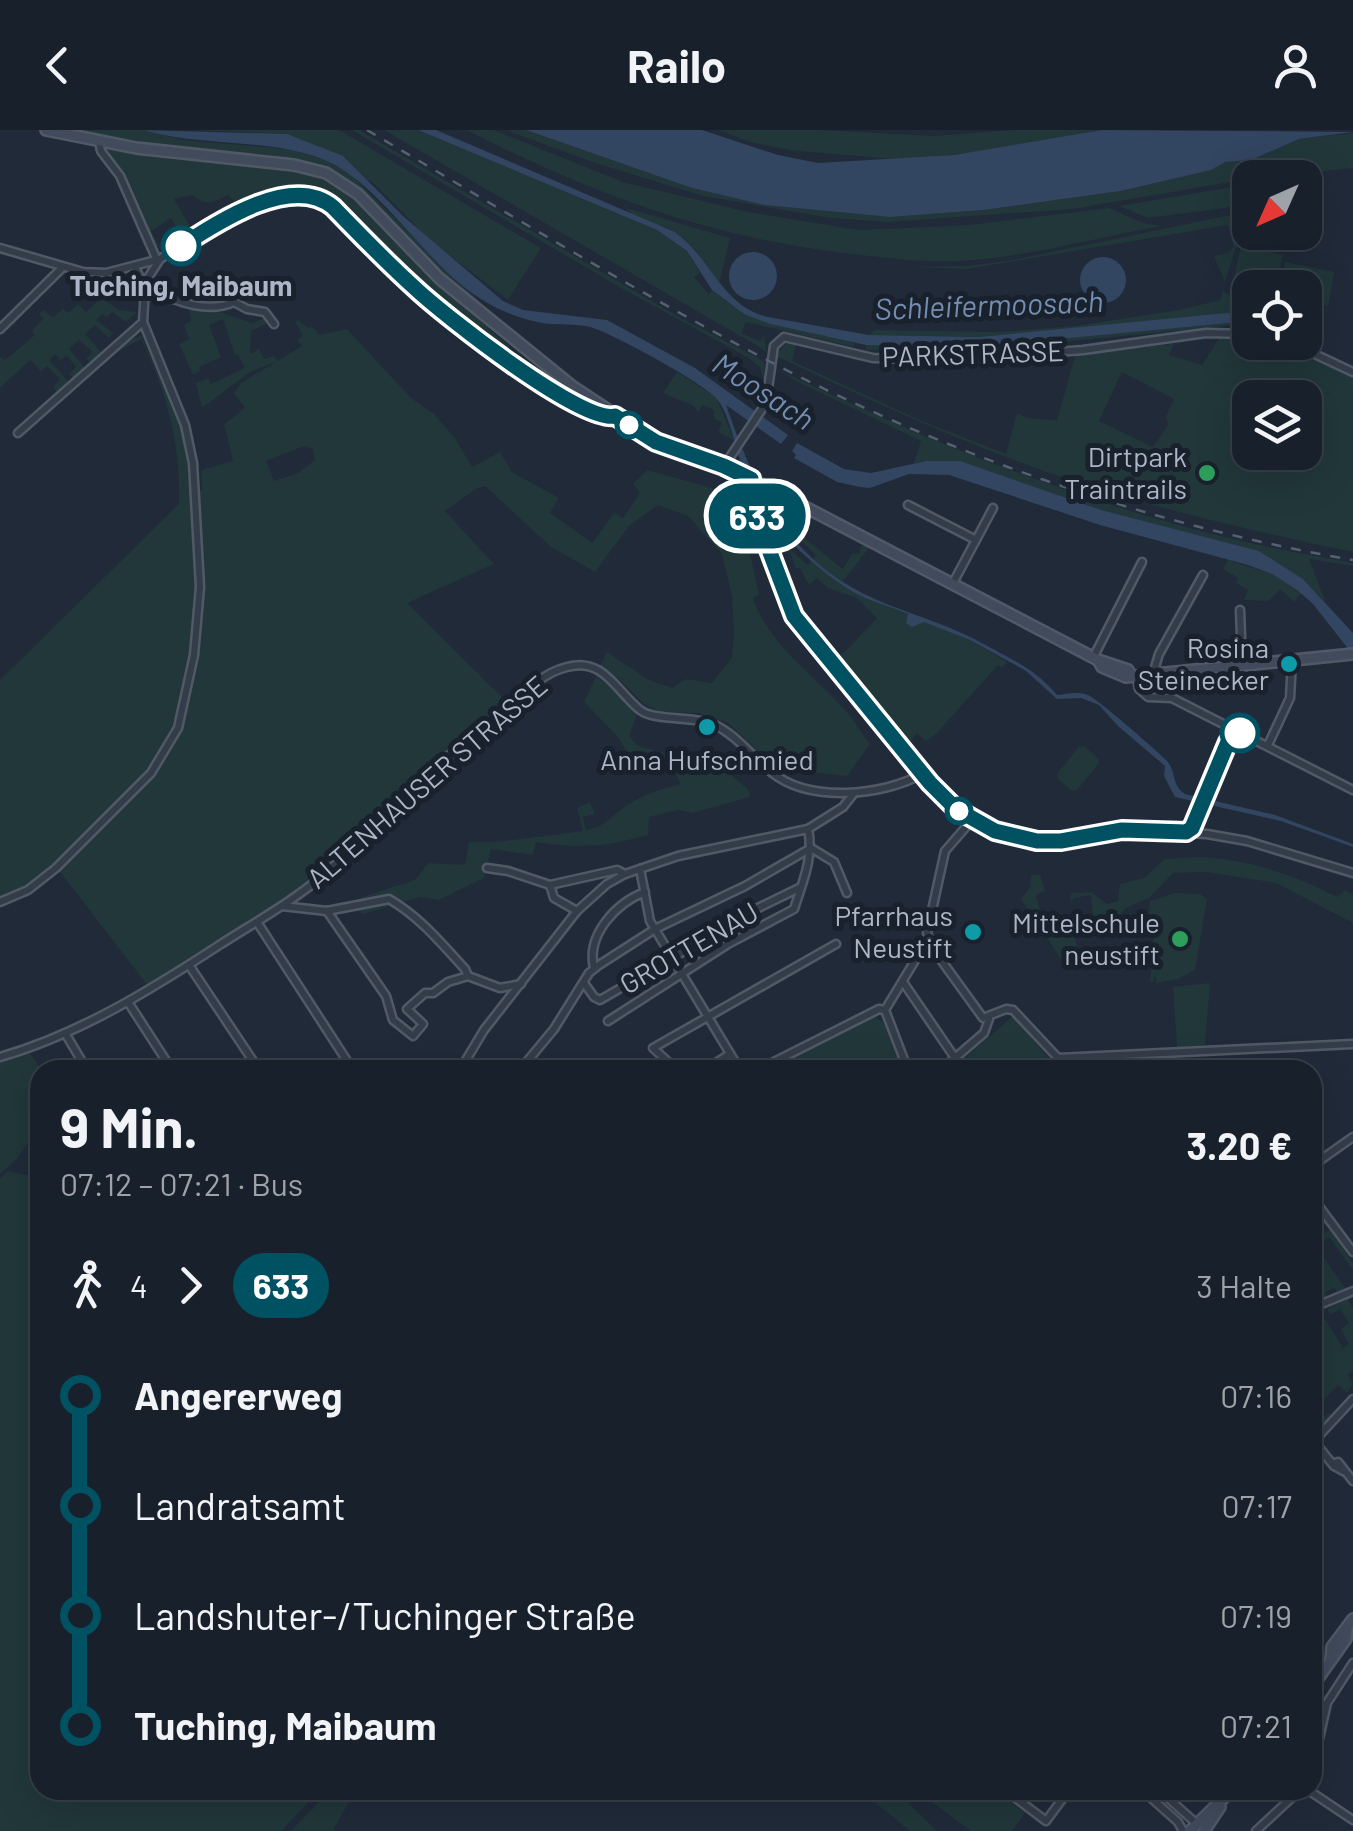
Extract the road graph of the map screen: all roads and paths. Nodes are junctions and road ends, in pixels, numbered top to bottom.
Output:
1 (46, 130) edge
2 (98, 141) junction
3 (0, 248) edge
4 (158, 258) junction
5 (63, 267) junction
6 (134, 267) junction
7 (144, 286) junction
8 (143, 322) junction
9 (274, 324) dead end
10 (0, 329) edge
11 (1232, 334) edge
12 (1322, 357) edge
13 (1353, 372) edge
14 (615, 416) junction
15 (18, 433) dead end
16 (724, 466) junction
17 (754, 484) junction
18 (908, 505) dead end
19 (993, 508) dead end
20 (976, 540) junction
21 (1142, 562) dead end
22 (1202, 576) dead end
23 (953, 583) junction
24 (1240, 610) dead end
25 (1351, 654) edge
26 (1096, 659) junction
27 (1292, 660) junction
28 (1242, 664) junction
29 (1153, 674) junction
30 (1134, 675) junction
31 (1238, 734) junction
32 (1268, 745) junction
33 (922, 774) junction
34 (1353, 790) edge
35 (854, 793) junction
36 (972, 820) junction
37 (808, 828) junction
38 (1186, 832) junction
39 (812, 848) junction
40 (487, 868) dead end
41 (640, 869) junction
42 (1353, 873) edge
43 (625, 874) junction
44 (550, 885) junction
45 (802, 886) junction
46 (645, 892) junction
47 (848, 893) dead end
48 (0, 902) edge
49 (281, 906) junction
50 (328, 911) junction
51 (577, 911) junction
52 (257, 922) junction
53 (654, 929) junction
54 (928, 939) junction
55 (836, 944) dead end
56 (672, 957) junction
57 (189, 965) junction
58 (595, 968) junction
59 (682, 974) junction
60 (468, 976) junction
61 (584, 982) junction
62 (903, 982) junction
63 (521, 984) junction
64 (128, 1002) junction
65 (884, 1010) junction
66 (707, 1016) junction
67 (989, 1018) junction
68 (608, 1021) dead end
69 (65, 1033) junction
70 (1353, 1044) edge
71 (730, 1054) junction
72 (1117, 1056) junction
73 (0, 1057) edge
74 (955, 1058) junction
75 (81, 1060) edge
76 (166, 1060) edge
77 (252, 1060) edge
78 (347, 1060) edge
79 (466, 1060) edge
80 (528, 1060) edge
81 (666, 1060) edge
82 (721, 1060) edge
83 (734, 1060) edge
84 (778, 1060) edge
85 (904, 1060) edge
86 (953, 1060) edge
87 (1118, 1060) edge
88 (1353, 1137) edge
89 (1322, 1159) edge
90 (1322, 1210) edge
91 (1353, 1252) edge
92 (1353, 1291) edge
93 (1322, 1304) edge
94 (1353, 1400) edge
95 (1322, 1431) edge
96 (1322, 1450) edge
97 (1353, 1481) edge
98 (1350, 1624) edge
99 (1353, 1664) edge
100 (1322, 1671) edge
101 (1322, 1725) edge
102 (1322, 1799) edge
103 (1018, 1800) edge
104 (1061, 1800) edge
105 (1153, 1800) edge
106 (1168, 1800) edge
107 (1223, 1800) edge
108 (1289, 1800) edge
109 (1353, 1820) edge
110 (1194, 1830) edge
111 (1256, 1831) edge

1 - 2 main road
2 - 4 street
2 - 14 main road
3 - 5 street
4 - 6 street
4 - 7 street
4 - 14 street
5 - 6 street
5 - 10 street
6 - 7 street
7 - 8 street
7 - 9 street
8 - 15 street
8 - 48 street
11 - 16 street, PARKSTRASSE
12 - 13 street
14 - 16 main road
16 - 17 main road
17 - 23 main road
17 - 33 street
18 - 20 street
19 - 20 street
20 - 23 street
21 - 26 street
22 - 29 street
23 - 26 main road
24 - 28 street
25 - 27 main road
26 - 30 main road
27 - 28 main road
27 - 32 street
28 - 29 main road
29 - 30 main road
30 - 31 street
31 - 32 street
31 - 38 street
32 - 34 street
33 - 35 street
33 - 36 street
35 - 37 street
35 - 49 street, ALTENHAUSER STRASSE
36 - 38 street
36 - 54 street
37 - 39 street, GROTTENAU
37 - 41 street
38 - 42 street
39 - 45 street, GROTTENAU
39 - 47 street
39 - 53 street, GROTTENAU
40 - 44 street
41 - 43 street
41 - 46 street
43 - 44 street
43 - 51 street
44 - 51 street
45 - 56 street, GROTTENAU
45 - 59 street, GROTTENAU
46 - 53 street
46 - 58 street
49 - 50 street
49 - 52 street, ALTENHAUSER STRASSE
50 - 60 street
50 - 60 street
51 - 63 street
52 - 57 street, ALTENHAUSER STRASSE
52 - 78 street
53 - 56 street
53 - 58 street, GROTTENAU
54 - 62 street
54 - 67 street
55 - 66 street
56 - 59 street
56 - 61 street, GROTTENAU
57 - 64 street, ALTENHAUSER STRASSE
57 - 77 street
58 - 61 street
59 - 66 street
59 - 68 street, GROTTENAU
60 - 63 street
61 - 80 street
62 - 65 street
62 - 74 street
63 - 79 street
64 - 69 street, ALTENHAUSER STRASSE
64 - 76 street
65 - 84 street
65 - 85 street
66 - 71 street
66 - 81 street
67 - 72 street
67 - 74 street
69 - 73 street, ALTENHAUSER STRASSE
69 - 75 street
70 - 72 street
71 - 82 street
71 - 83 street
72 - 87 street
74 - 86 street
88 - 89 street
90 - 91 street
92 - 93 street
94 - 95 street
96 - 97 street
98 - 100 main road
99 - 101 street
102 - 109 street
103 - 104 street
105 - 110 street
106 - 110 street
107 - 110 main road
108 - 111 street

